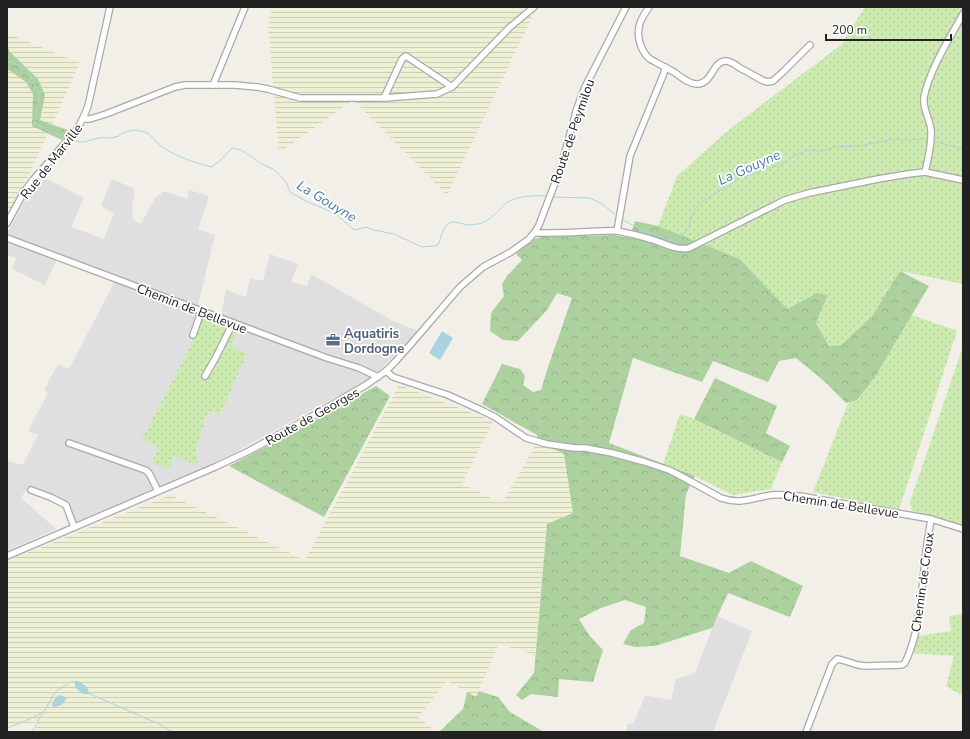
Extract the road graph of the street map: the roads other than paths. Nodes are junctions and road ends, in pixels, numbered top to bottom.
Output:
1 (110, 7) edge
2 (245, 7) edge
3 (534, 7) edge
4 (626, 7) edge
5 (649, 7) edge
6 (963, 14) edge
7 (810, 45) dead end
8 (665, 67) junction
9 (213, 85) junction
10 (452, 88) junction
11 (384, 98) junction
12 (83, 119) junction
13 (925, 172) junction
14 (963, 180) edge
15 (552, 192) joint
16 (7, 223) edge
17 (535, 232) junction
18 (617, 232) junction
19 (7, 238) edge
20 (200, 310) junction
21 (233, 323) junction
22 (193, 335) dead end
23 (386, 371) junction
24 (205, 376) dead end
25 (378, 377) junction
26 (69, 443) dead end
27 (31, 490) dead end
28 (158, 492) junction
29 (931, 518) junction
30 (74, 528) junction
31 (963, 529) edge
32 (7, 556) edge
33 (806, 732) edge

1 - 12 street, Rue de Marville
2 - 9 street
3 - 10 street
4 - 15 street, Route de Peymilou
5 - 8 street
6 - 13 street
7 - 8 street
8 - 18 street
9 - 11 street
9 - 12 street
10 - 11 street
10 - 11 street
12 - 16 street, Rue de Marville
13 - 14 street
13 - 18 street
15 - 17 street, Route de Georges
17 - 18 street
17 - 23 street, Route de Georges
19 - 20 street, Chemin de Bellevue
20 - 21 street, Chemin de Bellevue
20 - 22 street
21 - 24 street
21 - 25 street, Chemin de Bellevue
23 - 25 street, Route de Georges
23 - 29 street, Chemin de Bellevue
25 - 28 street, Route de Georges
26 - 28 street
27 - 30 street
28 - 30 street, Route de Georges
29 - 31 street, Chemin de Bellevue
29 - 33 street, Chemin de Croux
30 - 32 street, Route de Georges

